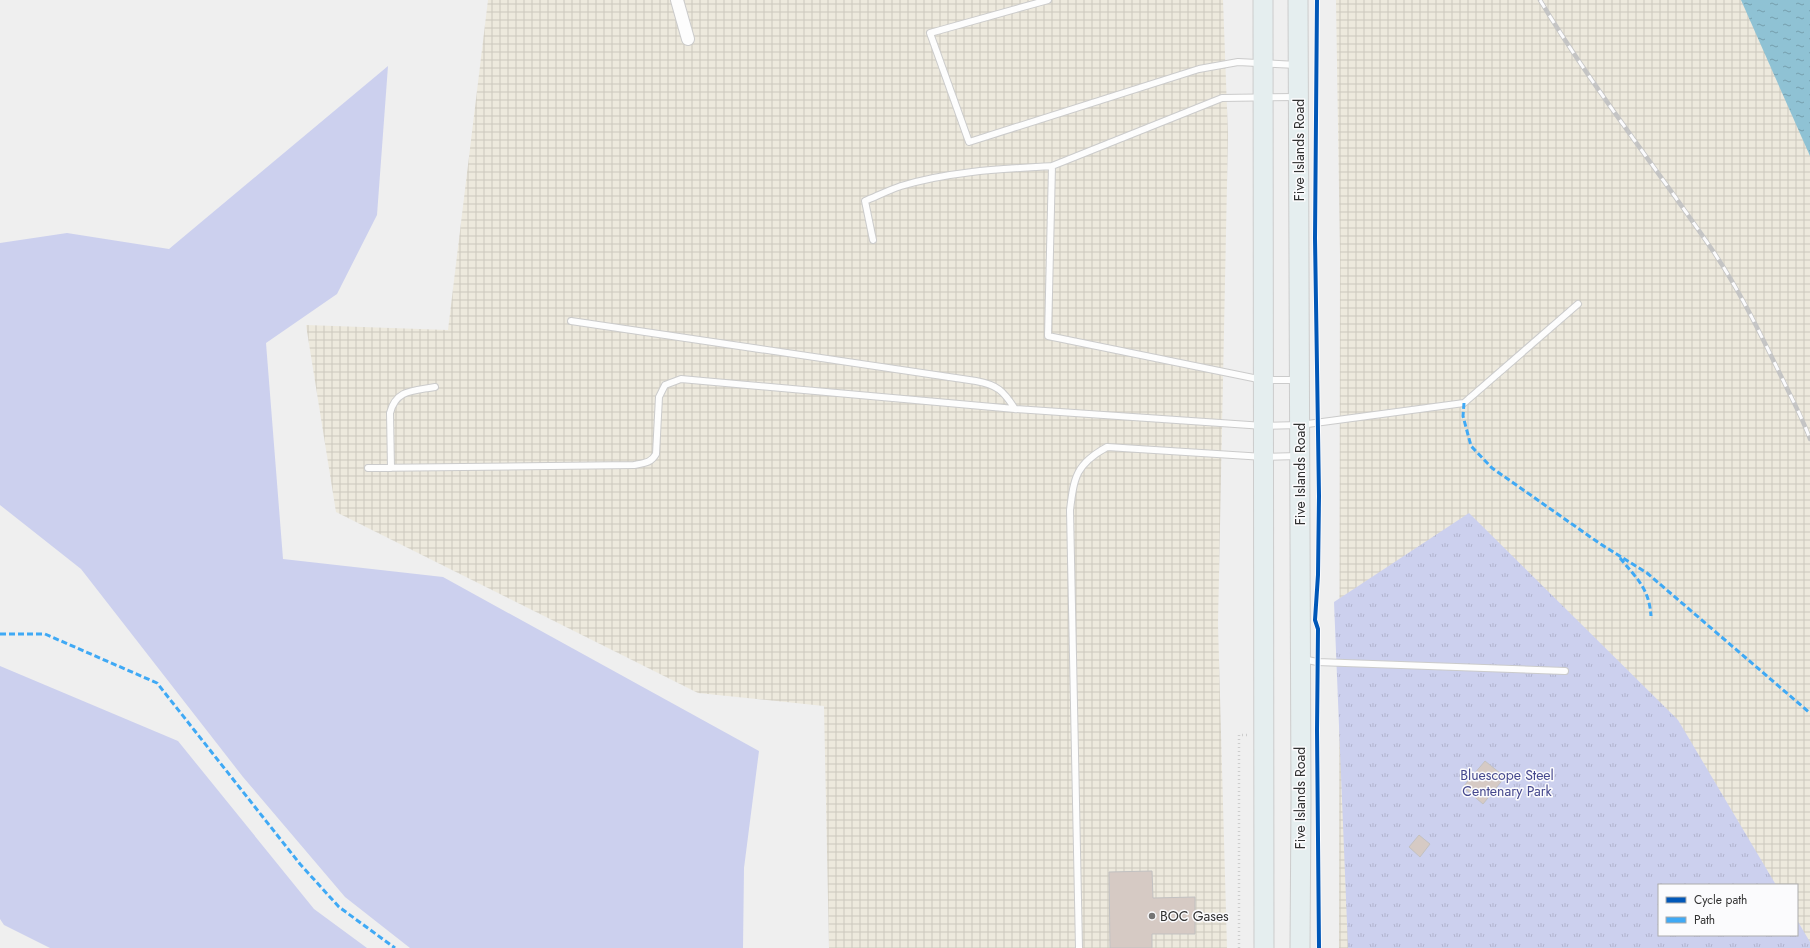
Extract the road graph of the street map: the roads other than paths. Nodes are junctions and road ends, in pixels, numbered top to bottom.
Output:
1 (677, 0) edge
2 (1048, 0) edge
3 (1263, 0) edge
4 (1298, 0) edge
5 (688, 39) dead end
6 (1263, 63) junction
7 (1298, 65) junction
8 (1264, 96) junction
9 (1299, 97) junction
10 (1052, 166) junction
11 (873, 240) dead end
12 (1578, 304) dead end
13 (571, 321) dead end
14 (1263, 380) junction
15 (1300, 380) junction
16 (435, 387) dead end
17 (1015, 409) junction
18 (1300, 425) junction
19 (1264, 426) junction
20 (1300, 456) junction
21 (1264, 457) junction
22 (368, 468) dead end
23 (391, 468) junction
24 (1299, 659) junction
25 (1565, 671) dead end
26 (1079, 948) edge
27 (1264, 948) edge
28 (1300, 948) edge

1 - 5 street
2 - 6 lane
3 - 6 main road
4 - 7 main road, Five Islands Road
6 - 7 lane
6 - 8 main road
7 - 9 main road, Five Islands Road
8 - 9 lane
8 - 10 lane
8 - 14 main road
9 - 15 main road, Five Islands Road
10 - 11 lane
10 - 14 lane
12 - 18 lane
13 - 17 lane
14 - 15 lane
14 - 19 main road
15 - 18 main road, Five Islands Road
16 - 23 lane
17 - 19 lane
17 - 23 lane
18 - 19 lane
18 - 20 main road, Five Islands Road
19 - 21 main road
20 - 21 lane
20 - 24 main road, Five Islands Road
21 - 26 lane
21 - 27 main road
22 - 23 lane
24 - 25 lane
24 - 28 main road, Five Islands Road

